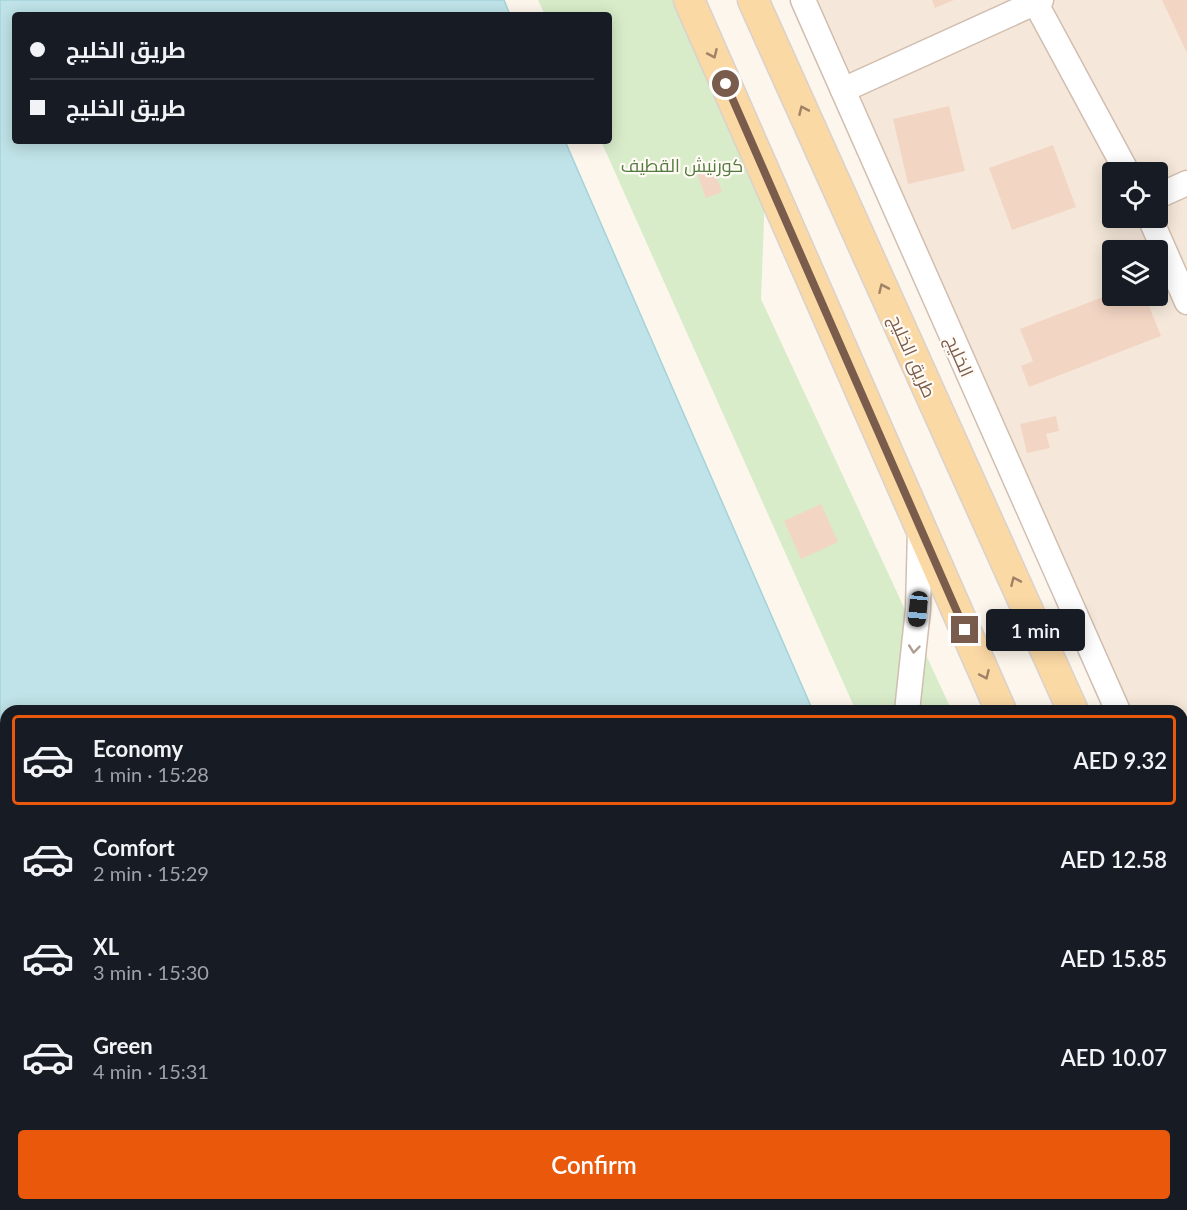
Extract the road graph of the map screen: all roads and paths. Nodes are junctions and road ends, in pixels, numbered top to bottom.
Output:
1 (689, 0) edge
2 (753, 0) edge
3 (803, 0) edge
4 (1037, 1) edge
5 (843, 90) junction
6 (1122, 162) edge
7 (1187, 183) edge
8 (1168, 192) edge
9 (1154, 228) edge
10 (1187, 302) edge
11 (920, 528) junction
12 (908, 705) edge
13 (998, 705) edge
14 (1070, 705) edge
15 (1115, 705) edge

1 -> 11 main road
14 -> 2 main road, طريق الخليج
3 - 5 street, الخليج
4 - 5 street
4 - 6 street
5 - 15 street, الخليج
7 - 8 street
9 - 10 street
11 -> 12 street
11 -> 13 main road

